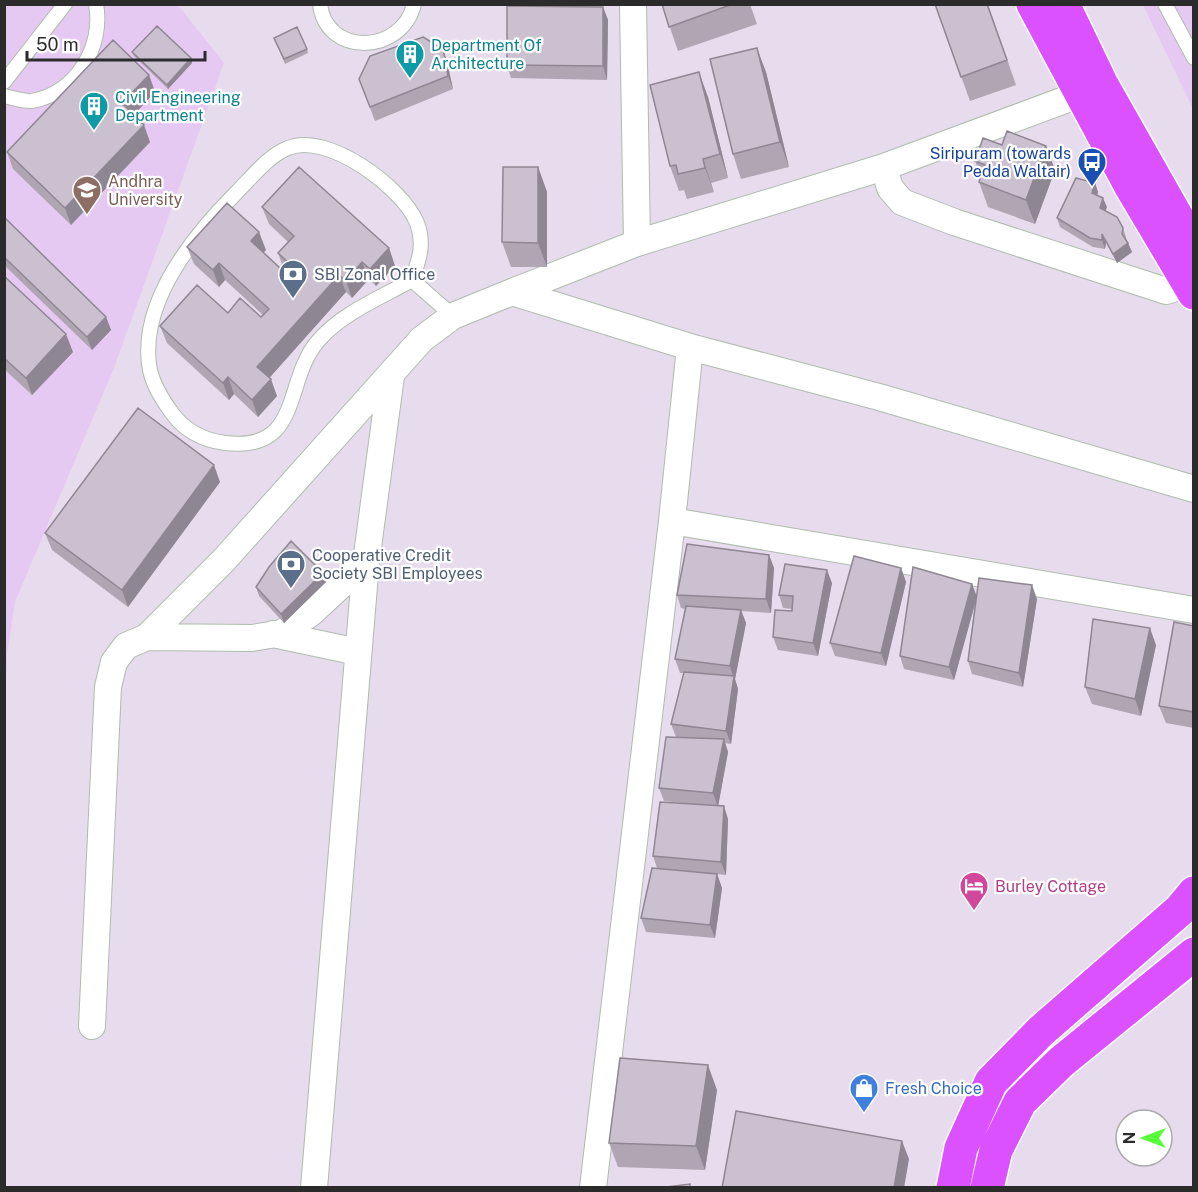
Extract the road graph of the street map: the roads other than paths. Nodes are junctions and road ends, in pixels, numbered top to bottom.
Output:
1 (65, 4) edge
2 (96, 4) edge
3 (320, 4) edge
4 (414, 4) edge
5 (633, 4) edge
6 (1033, 4) edge
7 (1063, 4) edge
8 (1165, 4) edge
9 (1194, 58) edge
10 (4, 82) edge
11 (1092, 90) junction
12 (4, 96) edge
13 (884, 167) junction
14 (637, 243) junction
15 (1194, 247) edge
16 (412, 280) junction
17 (385, 282) dead end
18 (1191, 289) edge
19 (512, 292) junction
20 (382, 297) junction
21 (453, 316) junction
22 (690, 347) junction
23 (391, 375) junction
24 (1194, 489) edge
25 (672, 521) junction
26 (366, 562) junction
27 (1194, 610) edge
28 (273, 634) junction
29 (147, 637) junction
30 (358, 652) junction
31 (1194, 893) edge
32 (1194, 954) edge
33 (92, 1026) dead end
34 (314, 1188) edge
35 (593, 1188) edge
36 (953, 1188) edge
37 (987, 1188) edge

1 - 10 lane
2 - 12 lane
3 - 4 lane
5 - 14 street
6 - 11 main road
7 - 11 main road
8 - 9 lane
11 - 13 street
11 - 15 main road
11 - 18 main road
13 - 14 street
13 - 18 street
14 - 19 street
16 - 20 lane
16 - 20 lane
16 - 21 lane
17 - 20 lane
19 - 21 street
19 - 22 street
21 - 23 street
22 - 24 street
22 - 25 street
23 - 26 street
23 - 29 street
25 - 27 street
25 - 35 street
26 - 28 street
26 - 30 street
28 - 29 street
28 - 30 street
29 - 33 street
30 - 34 street
31 - 36 main road
32 - 37 main road

